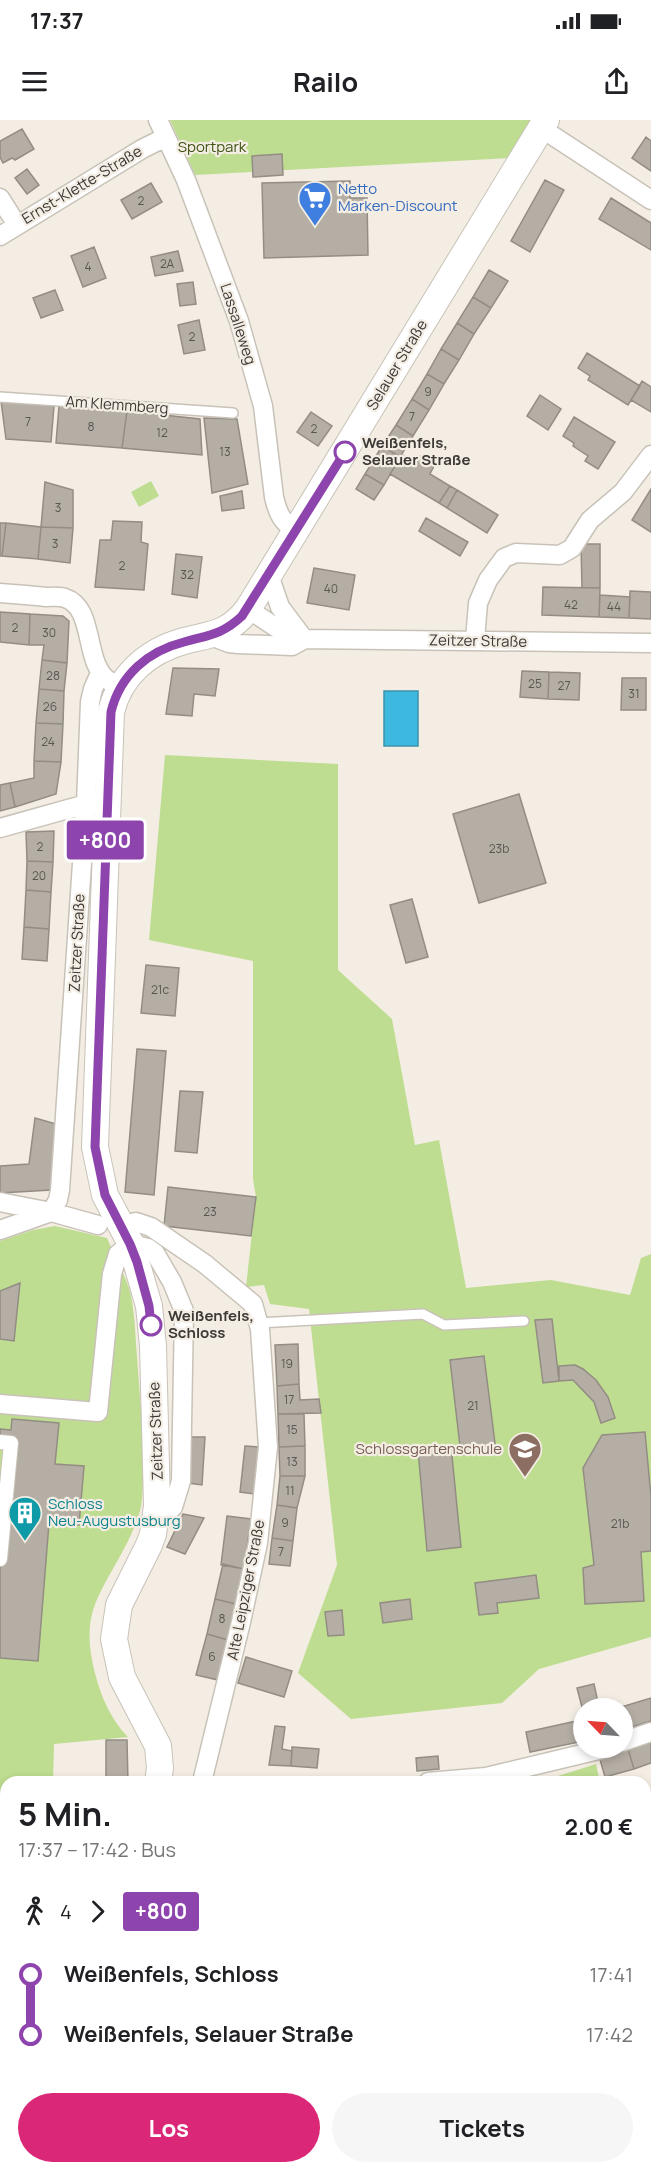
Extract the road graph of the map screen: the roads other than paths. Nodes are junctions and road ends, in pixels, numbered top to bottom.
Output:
1 (158, 120) edge
2 (544, 124) edge
3 (166, 137) junction
4 (0, 198) edge
5 (651, 200) edge
6 (16, 225) junction
7 (0, 236) edge
8 (0, 397) edge
9 (233, 413) dead end
10 (651, 455) edge
11 (296, 531) junction
12 (270, 575) junction
13 (0, 593) edge
14 (248, 609) junction
15 (211, 636) junction
16 (304, 639) junction
17 (475, 640) junction
18 (651, 643) edge
19 (110, 680) junction
20 (96, 804) junction
21 (0, 828) edge
22 (0, 1202) edge
23 (51, 1212) junction
24 (0, 1230) edge
25 (116, 1232) junction
26 (524, 1321) dead end
27 (258, 1323) junction
28 (0, 1404) edge
29 (0, 1442) edge
30 (155, 1525) junction
31 (0, 1559) edge
32 (651, 1732) edge
33 (633, 1738) edge
34 (573, 1757) edge
35 (159, 1776) edge
36 (203, 1776) edge
37 (503, 1776) edge

1 - 3 street, Lassalleweg
2 - 5 street
2 - 11 main road, Selauer Straße
3 - 6 street, Ernst-Klette-Straße
3 - 11 street, Lassalleweg
4 - 6 street
6 - 7 street, Ernst-Klette-Straße
8 - 9 lane, Am Klemmberg
10 - 17 street
11 - 12 main road, Selauer Straße
12 - 14 main road, Selauer Straße
12 - 16 street
13 - 19 street
14 - 15 main road, Zeitzer Straße
14 - 16 street, Zeitzer Straße
15 - 16 street, Zeitzer Straße
15 - 19 main road, Zeitzer Straße
16 - 17 street, Zeitzer Straße
17 - 18 street, Zeitzer Straße
19 - 20 main road, Zeitzer Straße
20 - 21 street
20 - 23 street, Zeitzer Straße
20 - 25 main road, Zeitzer Straße
22 - 23 street
23 - 24 street
23 - 25 street
25 - 27 street, Alte Leipziger Straße
25 - 28 street
25 - 30 main road, Zeitzer Straße
25 - 30 street
26 - 27 lane
27 - 36 street, Alte Leipziger Straße
29 - 31 street
30 - 35 main road, Zeitzer Straße
32 - 33 street
34 - 37 street

